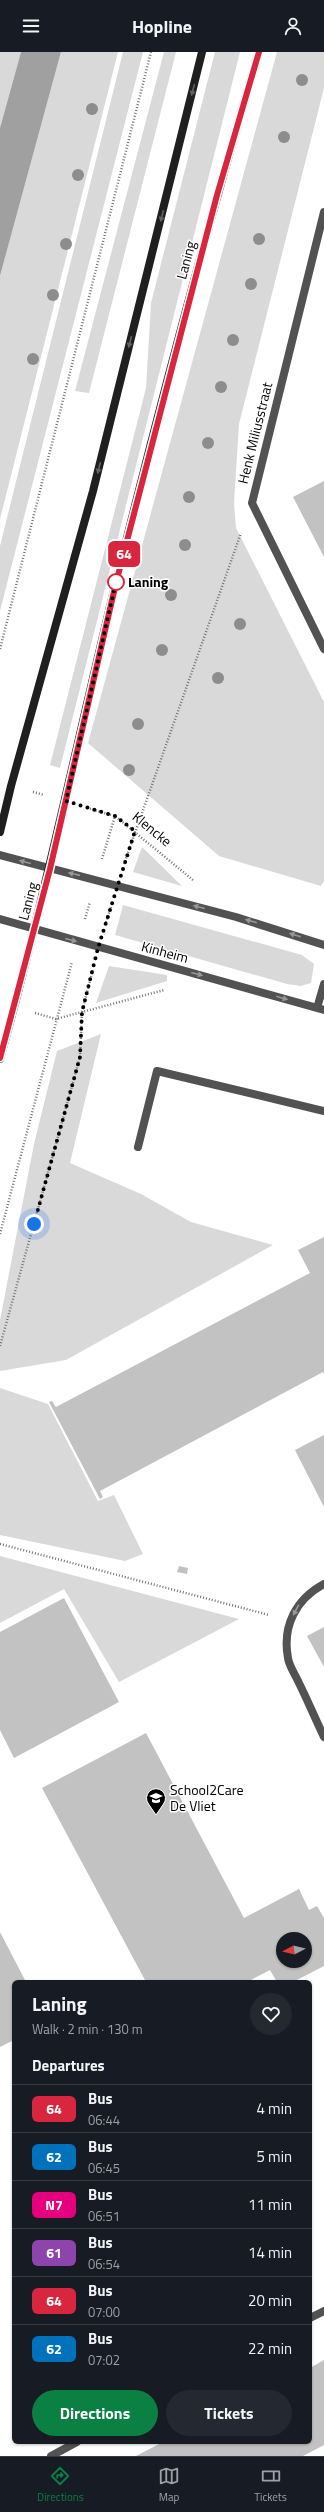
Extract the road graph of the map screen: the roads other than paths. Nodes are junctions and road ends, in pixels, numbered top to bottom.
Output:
1 (202, 52) edge
2 (258, 52) edge
3 (324, 212) edge
4 (324, 649) edge
5 (0, 832) edge
6 (0, 855) edge
7 (50, 869) junction
8 (0, 919) edge
9 (34, 930) junction
10 (324, 945) edge
11 (324, 984) edge
12 (321, 1009) edge
13 (0, 1059) edge
14 (324, 1111) edge
15 (138, 1147) dead end
16 (324, 1584) edge
17 (324, 1737) edge
18 (324, 2311) edge
19 (312, 2317) edge
20 (73, 2444) edge
21 (51, 2456) edge

1 -> 5 main road
2 - 7 main road, Laning
3 - 4 street, Henk Miliusstraat
7 -> 6 street
7 - 9 main road, Laning
10 -> 7 street
8 - 9 street, Kinheim
9 -> 12 street, Kinheim
9 - 13 main road, Laning
11 - 12 street
14 - 15 street
16 -> 17 street
18 - 19 street
20 - 21 street

